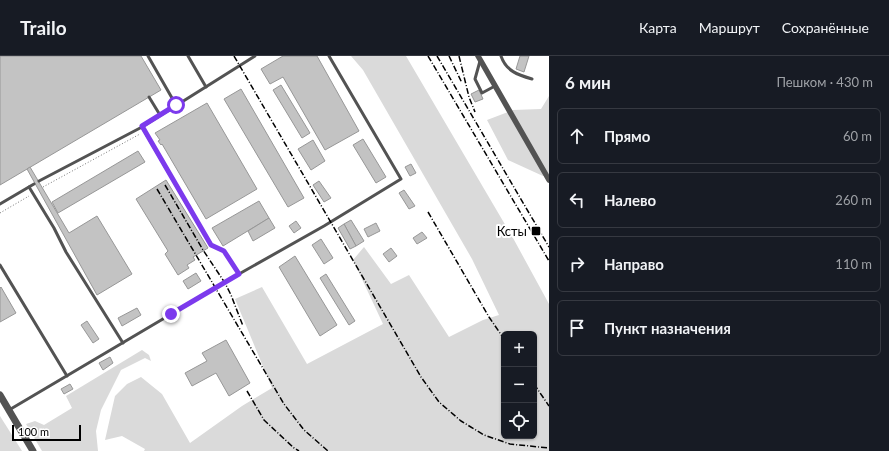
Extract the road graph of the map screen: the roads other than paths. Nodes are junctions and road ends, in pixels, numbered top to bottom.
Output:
1 (148, 56) edge
2 (188, 56) edge
3 (255, 56) edge
4 (329, 56) edge
5 (501, 56) edge
6 (479, 58) edge
7 (532, 79) dead end
8 (496, 86) junction
9 (206, 87) junction
10 (149, 97) dead end
11 (176, 105) junction
12 (160, 115) junction
13 (142, 126) junction
14 (549, 180) edge
15 (39, 181) dead end
16 (34, 184) dead end
17 (29, 186) junction
18 (0, 204) edge
19 (0, 265) edge
20 (239, 274) junction
21 (123, 343) junction
22 (67, 376) junction
23 (0, 395) edge
24 (9, 410) junction
25 (33, 451) edge

1 - 11 lane
2 - 9 lane
3 - 9 lane
4 - 20 lane
5 - 7 lane
6 - 8 street
6 - 8 lane
8 - 14 street
9 - 11 lane
10 - 12 lane
11 - 12 lane
12 - 13 lane
13 - 15 lane
13 - 20 lane
16 - 17 lane
17 - 18 lane
17 - 21 lane
19 - 22 lane
20 - 21 lane
21 - 22 lane
22 - 24 lane
23 - 24 street
24 - 25 street

